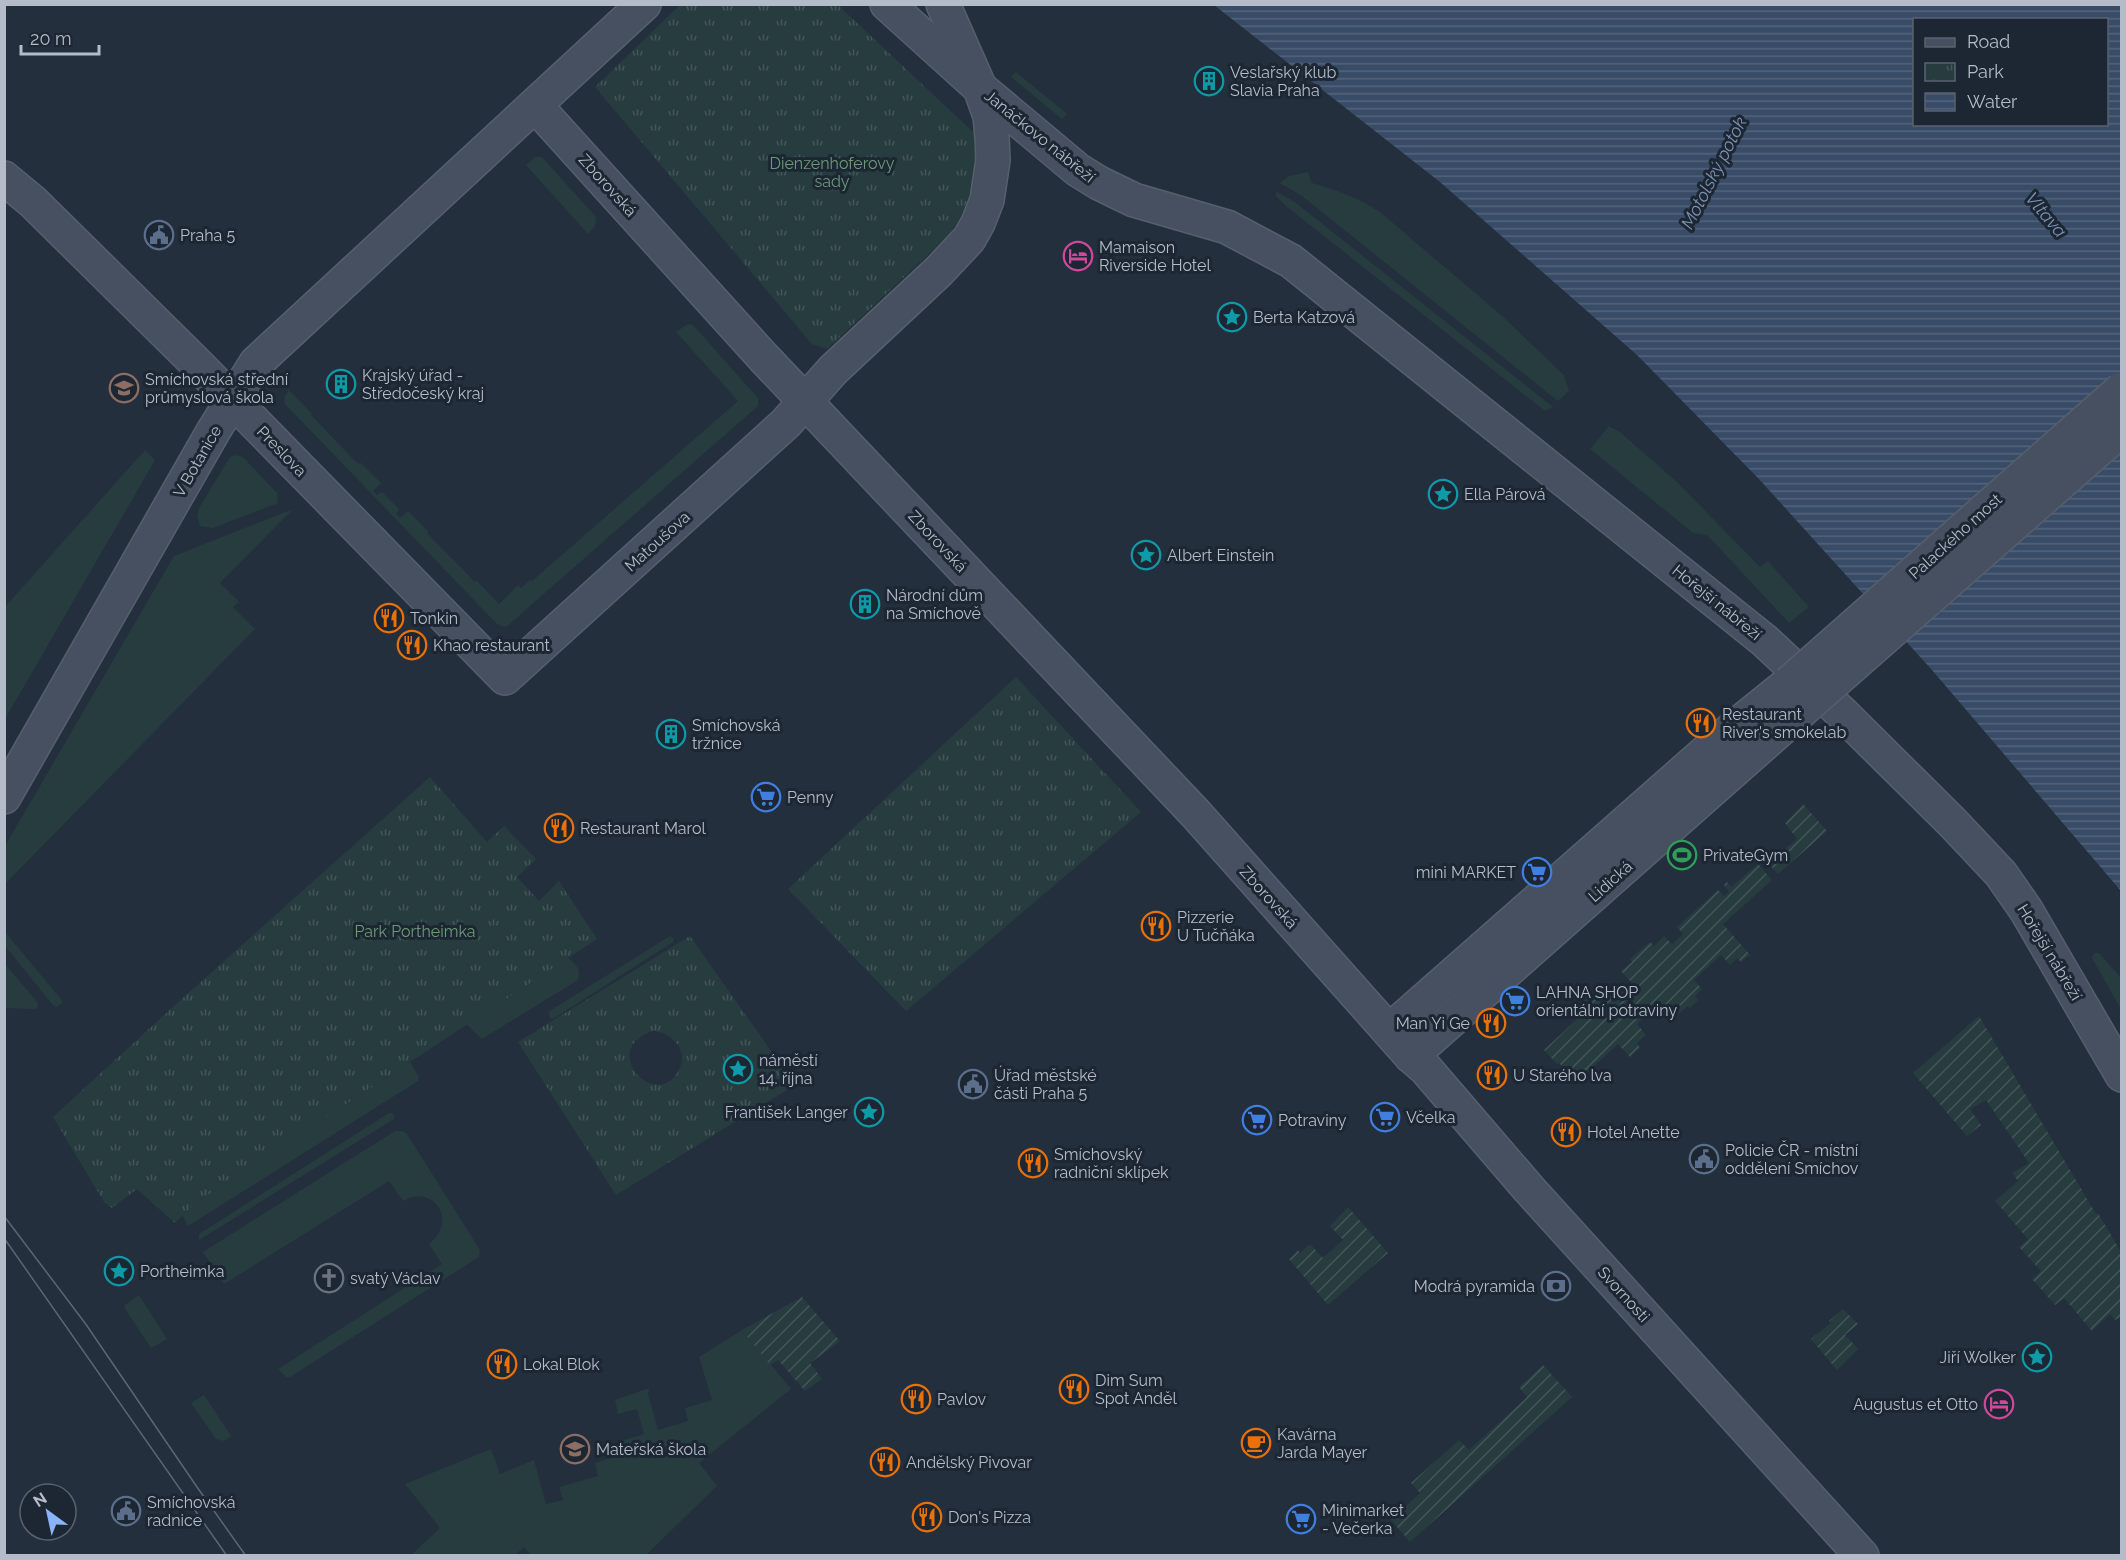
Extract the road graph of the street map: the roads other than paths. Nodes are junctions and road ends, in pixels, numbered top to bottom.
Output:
1 (644, 4) edge
2 (887, 4) edge
3 (943, 4) edge
4 (980, 88) junction
5 (535, 105) junction
6 (4, 178) edge
7 (1218, 223) joint
8 (2121, 388) edge
9 (233, 401) junction
10 (807, 402) junction
11 (2121, 429) edge
12 (505, 678) joint
13 (1799, 694) junction
14 (4, 797) edge
15 (1389, 1031) junction
16 (1411, 1056) junction
17 (2121, 1075) edge
18 (1862, 1556) edge

1 - 5 main road
2 - 4 main road, Janáčkovo nábřeží
3 - 4 main road
4 - 7 main road, Janáčkovo nábřeží
4 - 10 main road
5 - 9 main road, V Botanice
5 - 10 main road, Zborovská
6 - 9 main road, Preslova
7 - 17 main road, Hořejší nábřeží
8 - 13 main road, Palackého most, bridge
9 - 12 main road, Preslova
9 - 14 main road, V Botanice
10 - 12 main road, Matoušova
10 - 15 main road, Zborovská
11 - 13 main road, Palackého most, bridge
13 - 15 main road, Lidická
13 - 16 main road, Lidická
15 - 16 main road, Svornosti
16 - 18 main road, Svornosti

